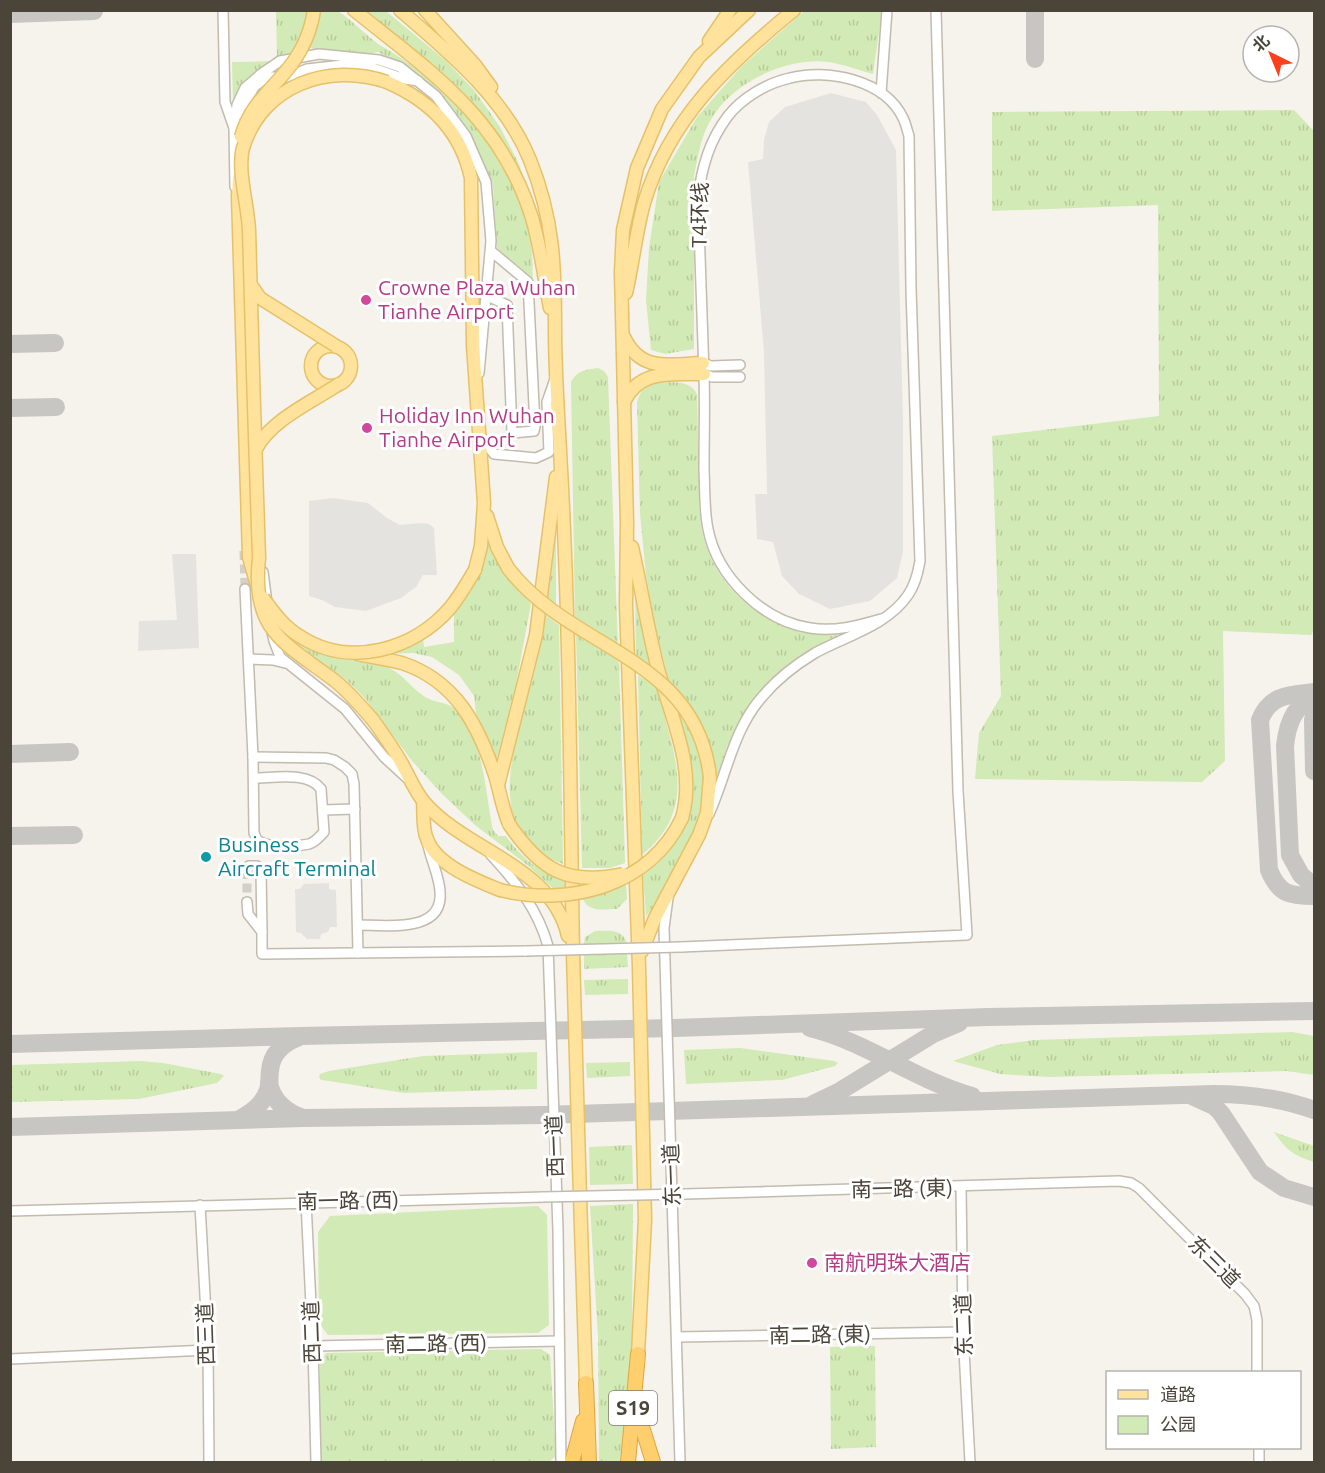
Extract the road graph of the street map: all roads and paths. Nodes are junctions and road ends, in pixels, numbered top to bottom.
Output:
1 (223, 10) edge
2 (314, 10) edge
3 (354, 10) edge
4 (400, 10) edge
5 (425, 10) edge
6 (730, 10) edge
7 (749, 10) edge
8 (794, 10) edge
9 (887, 10) edge
10 (936, 10) edge
11 (699, 57) junction
12 (418, 81) junction
13 (881, 93) junction
14 (510, 122) junction
15 (234, 129) junction
16 (241, 159) junction
17 (235, 225) dead end
18 (491, 250) junction
19 (251, 285) junction
20 (487, 296) junction
21 (621, 312) junction
22 (555, 330) junction
23 (622, 331) junction
24 (336, 346) junction
25 (740, 365) dead end
26 (703, 369) junction
27 (556, 374) junction
28 (740, 377) dead end
29 (339, 384) junction
30 (477, 390) junction
31 (624, 403) junction
32 (480, 435) junction
33 (560, 449) junction
34 (256, 450) junction
35 (484, 503) junction
36 (627, 523) junction
37 (253, 587) junction
38 (881, 619) junction
39 (350, 653) junction
40 (249, 659) junction
41 (292, 667) junction
42 (253, 757) junction
43 (254, 778) junction
44 (412, 783) junction
45 (498, 785) junction
46 (423, 801) junction
47 (355, 809) junction
48 (323, 810) junction
49 (699, 835) junction
50 (427, 840) junction
51 (486, 849) junction
52 (641, 867) junction
53 (247, 870) dead end
54 (670, 888) junction
55 (248, 902) tunnel mouth
56 (358, 925) junction
57 (262, 932) junction
58 (358, 953) junction
59 (573, 959) junction
60 (639, 968) junction
61 (1119, 1181) joint
62 (961, 1187) junction
63 (685, 1194) joint
64 (306, 1202) junction
65 (200, 1205) junction
66 (10, 1211) edge
67 (963, 1332) junction
68 (677, 1337) junction
69 (559, 1341) junction
70 (313, 1346) junction
71 (208, 1350) junction
72 (638, 1354) joint
73 (10, 1359) edge
74 (1257, 1371) edge
75 (586, 1383) joint
76 (633, 1401) junction
77 (587, 1404) junction
78 (209, 1462) edge
79 (316, 1462) edge
80 (561, 1462) edge
81 (572, 1462) edge
82 (589, 1462) edge
83 (628, 1462) edge
84 (653, 1462) edge
85 (680, 1462) edge
86 (970, 1462) edge

1 - 15 street
2 - 16 main road, bridge
3 - 22 main road
4 - 14 main road
5 - 14 main road
6 - 11 main road
7 - 11 main road
8 - 21 main road
9 - 13 street
10 - 58 street, bridge
11 - 21 main road
12 - 15 street
12 - 18 street
12 - 41 street
13 - 26 street, T4环线
13 - 38 street, T4环线
14 - 22 main road
15 - 17 street
16 - 19 main road, bridge
16 - 30 main road, bridge
16 - 37 main road, bridge
18 - 20 street
18 - 20 street
19 - 24 main road, bridge
19 - 34 main road, bridge
20 - 30 street
21 - 23 main road
22 - 27 main road
23 - 26 main road
23 - 31 main road
24 - 29 main road
24 - 29 main road, bridge
25 - 26 street
26 - 28 street
26 - 31 main road
26 - 38 street, T4环线
27 - 32 street
27 - 33 main road
29 - 34 main road, bridge
30 - 32 main road
31 - 36 main road
32 - 35 main road
33 - 45 main road
33 - 59 main road
34 - 37 main road, bridge
35 - 39 main road, bridge
35 - 49 main road, bridge
36 - 52 main road, bridge
36 - 60 main road
37 - 39 main road, bridge
37 - 40 street
37 - 44 main road, bridge
38 - 49 street
39 - 45 main road, bridge
40 - 41 street
40 - 42 street
41 - 44 street
42 - 43 street
42 - 47 street
43 - 48 street
43 - 48 street
44 - 46 main road
45 - 52 main road, bridge
46 - 50 main road
46 - 51 main road
47 - 48 street
47 - 56 street
49 - 54 main road
50 - 52 main road, bridge
50 - 56 street
51 - 59 main road
51 - 69 street, 西一道
53 - 57 street
54 - 60 main road
54 - 68 street, 东一道
55 - 57 street
56 - 58 street
57 - 58 street
59 - 75 main road
60 - 72 main road
61 - 62 street, 南一路 (東)
61 - 74 street, 东三道
62 - 63 street, 南一路 (東)
62 - 67 street, 东二道
63 - 64 street, 南一路 (西), bridge
64 - 65 street, 南一路 (西)
64 - 70 street, 西二道
65 - 66 street, 南一路 (西)
65 - 71 street, 西三道
67 - 68 street, 南二路 (東)
67 - 86 street, 东二道
68 - 85 street, 东一道
69 - 70 street, 南二路 (西)
69 - 80 street, 西一道
70 - 79 street, 西二道
71 - 73 street
71 - 78 street, 西三道
72 - 76 highway, S19
75 - 77 highway, S19
76 - 83 highway, S19
76 - 84 highway
77 - 81 highway
77 - 82 highway, S19

